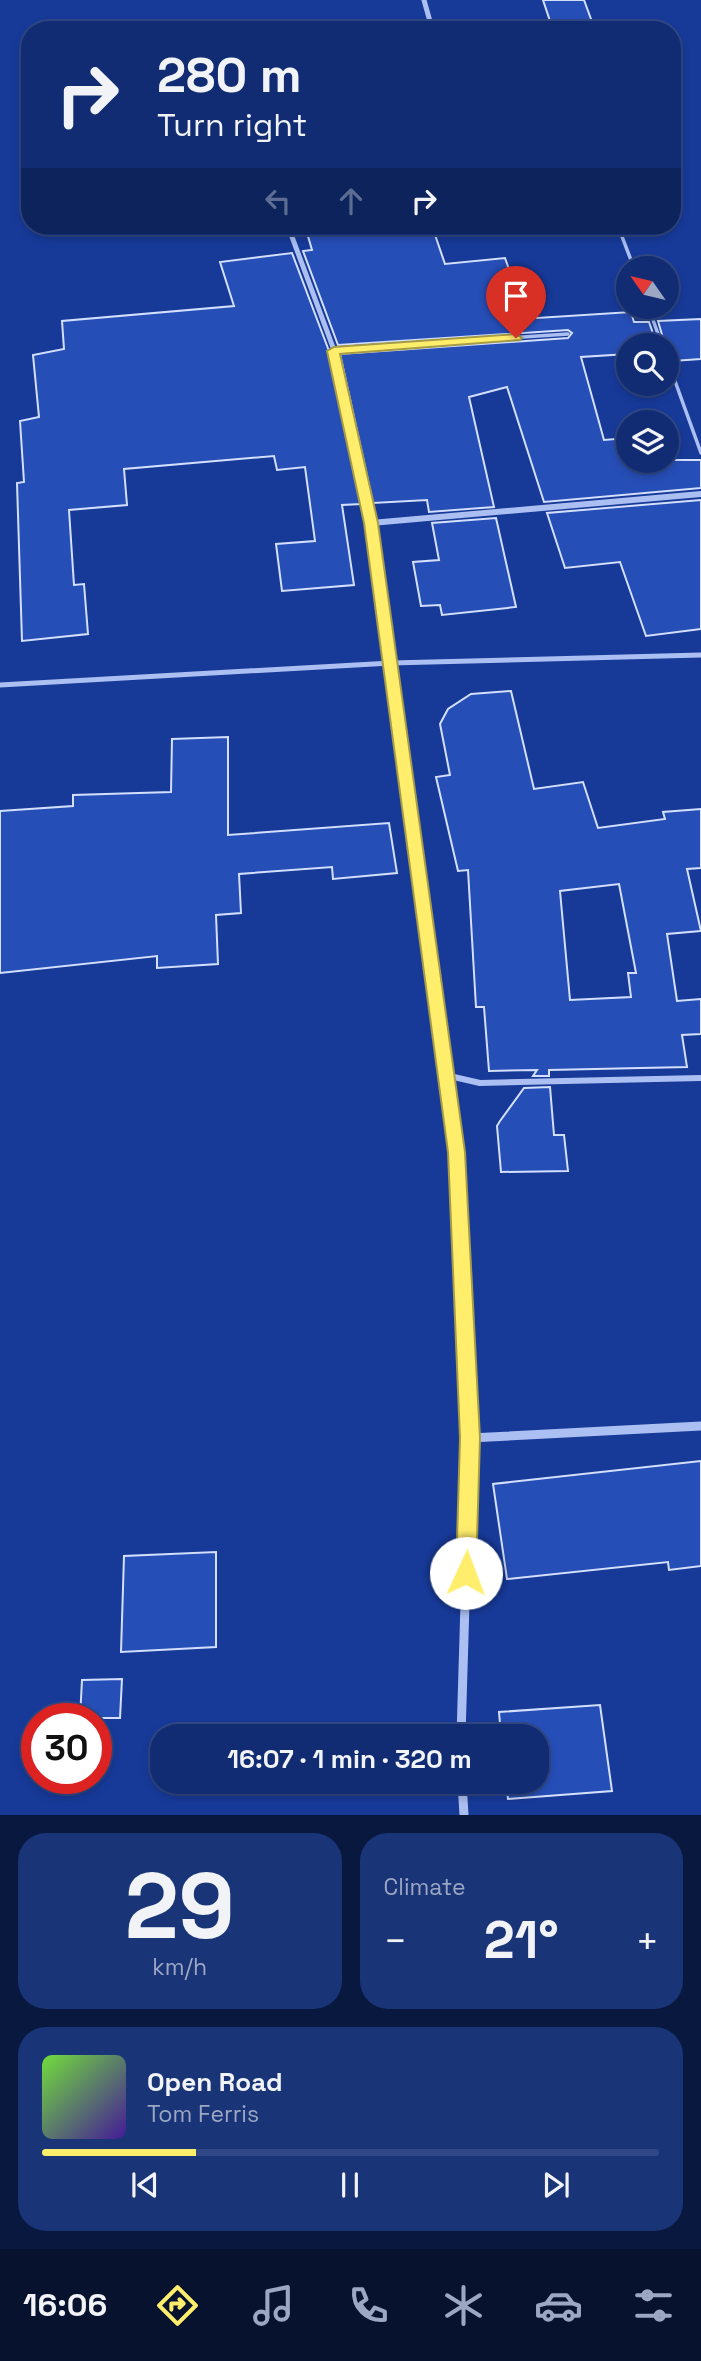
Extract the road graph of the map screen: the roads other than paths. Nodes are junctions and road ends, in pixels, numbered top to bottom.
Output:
1 (424, 0) edge
2 (430, 21) edge
3 (291, 235) edge
4 (621, 235) edge
5 (629, 256) edge
6 (568, 334) dead end
7 (334, 351) junction
8 (679, 392) edge
9 (701, 453) edge
10 (701, 494) edge
11 (371, 523) junction
12 (701, 655) edge
13 (391, 663) junction
14 (0, 685) edge
15 (445, 1075) junction
16 (701, 1078) edge
17 (701, 1426) edge
18 (470, 1438) junction
19 (461, 1724) edge
20 (463, 1794) edge
21 (464, 1815) edge

1 - 2 street
3 - 7 street
4 - 5 lane
6 - 7 lane
7 - 11 street
8 - 9 lane
10 - 11 street
11 - 13 street
12 - 13 lane
13 - 14 lane
13 - 15 street
15 - 16 lane
15 - 18 street
17 - 18 street
18 - 19 street
20 - 21 street

